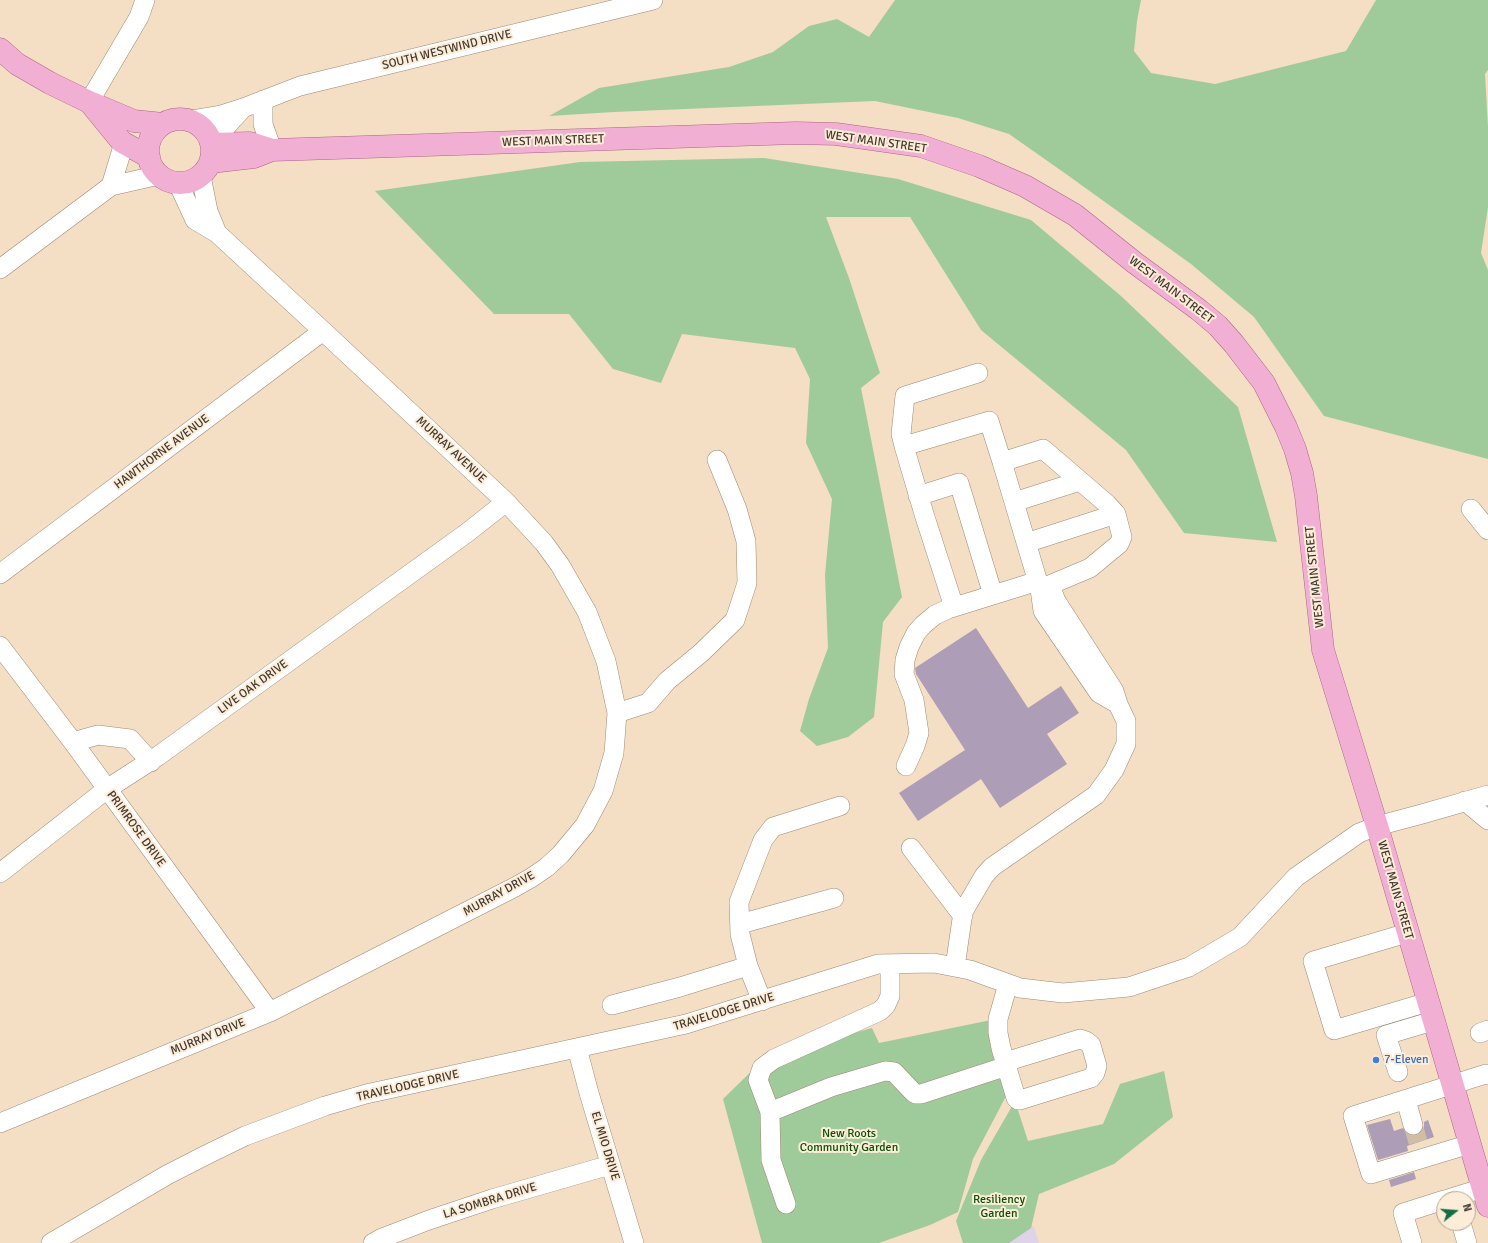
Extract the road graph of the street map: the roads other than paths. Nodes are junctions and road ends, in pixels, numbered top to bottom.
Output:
1 (145, 0) edge
2 (654, 0) edge
3 (0, 49) edge
4 (263, 100) junction
5 (89, 102) junction
6 (243, 108) junction
7 (191, 120) junction
8 (163, 124) junction
9 (124, 143) junction
10 (272, 150) junction
11 (209, 156) junction
12 (162, 172) junction
13 (111, 186) junction
14 (217, 233) junction
15 (0, 269) edge
16 (323, 330) junction
17 (978, 373) dead end
18 (904, 446) junction
19 (717, 460) dead end
20 (1002, 462) junction
21 (1080, 481) junction
22 (918, 496) junction
23 (506, 502) junction
24 (1014, 502) junction
25 (1471, 509) dead end
26 (1116, 514) junction
27 (1488, 530) edge
28 (1026, 543) junction
29 (0, 574) edge
30 (1042, 585) junction
31 (993, 595) junction
32 (954, 607) junction
33 (0, 646) edge
34 (617, 713) junction
35 (73, 742) junction
36 (151, 762) junction
37 (906, 766) dead end
38 (107, 789) junction
39 (1488, 795) edge
40 (1465, 801) junction
41 (840, 806) dead end
42 (1488, 820) edge
43 (1377, 826) junction
44 (911, 848) dead end
45 (0, 872) edge
46 (834, 898) dead end
47 (963, 916) junction
48 (740, 924) junction
49 (1407, 933) junction
50 (890, 964) junction
51 (748, 966) junction
52 (955, 967) junction
53 (1008, 984) junction
54 (762, 1001) junction
55 (612, 1005) dead end
56 (270, 1012) junction
57 (1430, 1012) junction
58 (577, 1048) junction
59 (1006, 1064) junction
60 (1398, 1072) dead end
61 (1488, 1075) edge
62 (1452, 1085) junction
63 (1406, 1100) junction
64 (770, 1112) junction
65 (0, 1123) edge
66 (1418, 1142) junction
67 (1470, 1144) junction
68 (610, 1165) junction
69 (1485, 1190) edge
70 (1436, 1203) edge
71 (786, 1204) dead end
72 (1463, 1231) edge
73 (50, 1243) edge
74 (373, 1243) edge
75 (634, 1243) edge
76 (1412, 1243) edge
77 (1467, 1243) edge

1 - 5 street
2 - 4 street, SOUTH WESTWIND DRIVE
3 - 5 main road
4 - 6 street, SOUTH WESTWIND DRIVE
4 - 10 street
5 - 8 main road
5 - 9 main road
6 - 7 street, SOUTH WESTWIND DRIVE
6 - 11 street, SOUTH WESTWIND DRIVE
7 - 8 main road
7 - 11 main road, MURRAY AVENUE
8 - 12 main road
9 - 12 main road
9 - 13 street
10 - 11 main road, WEST MAIN STREET
10 - 43 main road, WEST MAIN STREET
11 - 12 main road
11 - 14 street, MURRAY AVENUE
12 - 13 street
12 - 14 street, MURRAY AVENUE
13 - 15 street
14 - 16 street, MURRAY AVENUE
16 - 23 street, MURRAY AVENUE
16 - 29 street, HAWTHORNE AVENUE
17 - 18 street
18 - 20 street
18 - 22 street
19 - 34 street
20 - 21 street
20 - 24 street
21 - 24 street
21 - 26 street
22 - 31 street
22 - 32 street
23 - 34 street, MURRAY AVENUE
23 - 36 street, LIVE OAK DRIVE
24 - 28 street
25 - 27 street
26 - 28 street
26 - 30 street
28 - 30 street
30 - 31 street
30 - 47 street
31 - 32 street
32 - 37 street
33 - 35 street, PRIMROSE DRIVE
34 - 56 street, MURRAY DRIVE
35 - 36 street
35 - 38 street, PRIMROSE DRIVE
36 - 38 street, LIVE OAK DRIVE
38 - 45 street, LIVE OAK DRIVE
38 - 56 street, PRIMROSE DRIVE
39 - 40 street, TRAVELODGE DRIVE
40 - 42 street
40 - 43 street, TRAVELODGE DRIVE
41 - 48 street
43 - 49 main road, WEST MAIN STREET
43 - 53 street, TRAVELODGE DRIVE
44 - 47 street
46 - 48 street
47 - 52 street
48 - 51 street
49 - 57 main road, WEST MAIN STREET
49 - 57 street
50 - 52 street, TRAVELODGE DRIVE
50 - 54 street, TRAVELODGE DRIVE
50 - 64 street
51 - 54 street
51 - 55 street
52 - 53 street, TRAVELODGE DRIVE
53 - 59 street
54 - 58 street, TRAVELODGE DRIVE
56 - 65 street, MURRAY DRIVE
57 - 60 street
57 - 62 main road, WEST MAIN STREET
58 - 68 street, EL MIO DRIVE
58 - 73 street, TRAVELODGE DRIVE
59 - 59 street
59 - 64 street
61 - 62 street
62 - 63 street
62 - 67 main road, WEST MAIN STREET
63 - 66 street
63 - 66 street
64 - 71 street
66 - 67 street
67 - 69 main road, WEST MAIN STREET
68 - 74 street, LA SOMBRA DRIVE
68 - 75 street, EL MIO DRIVE
70 - 76 street
72 - 77 street

